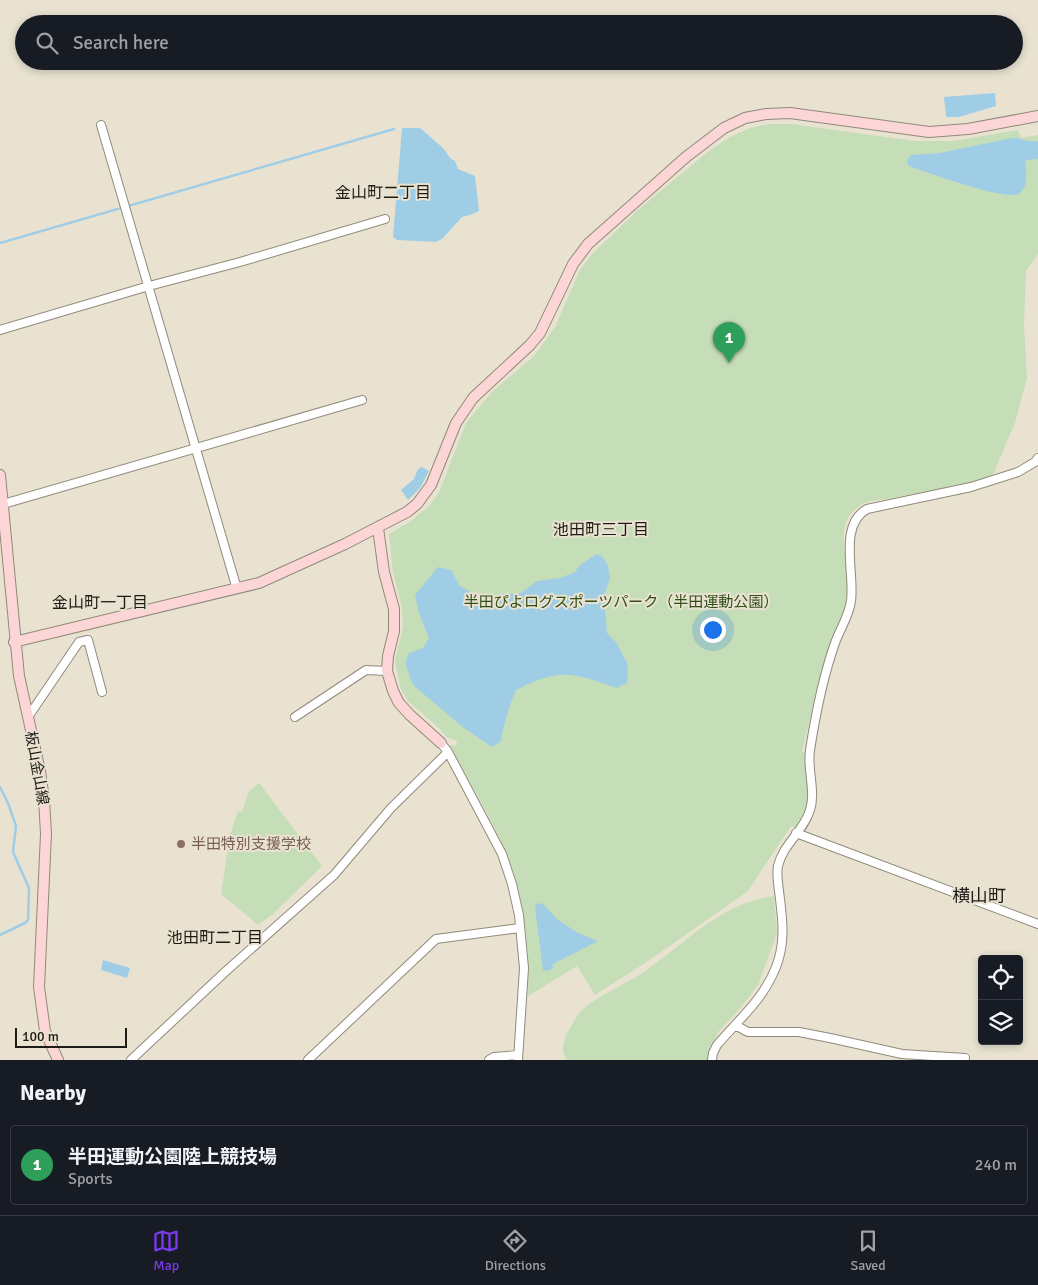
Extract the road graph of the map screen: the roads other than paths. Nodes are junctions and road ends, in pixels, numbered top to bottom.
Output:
1 (1038, 116) edge
2 (101, 125) dead end
3 (385, 219) dead end
4 (149, 286) junction
5 (0, 330) edge
6 (362, 400) dead end
7 (195, 449) junction
8 (1038, 458) edge
9 (0, 475) edge
10 (2, 505) edge
11 (378, 528) junction
12 (237, 590) junction
13 (14, 642) junction
14 (387, 670) junction
15 (102, 692) dead end
16 (28, 717) junction
17 (295, 717) dead end
18 (445, 748) junction
19 (796, 833) junction
20 (1038, 924) edge
21 (520, 928) junction
22 (735, 1025) junction
23 (518, 1058) edge
24 (965, 1058) dead end
25 (58, 1060) edge
26 (131, 1060) edge
27 (308, 1060) edge
28 (489, 1060) edge
29 (712, 1060) edge

1 - 11 street
2 - 4 street
3 - 4 street
4 - 5 street
4 - 7 street
6 - 7 street
7 - 10 street
7 - 12 street
8 - 19 street
9 - 10 street, 板山金山線
10 - 13 street, 板山金山線
11 - 12 street
11 - 14 street
12 - 13 street
13 - 16 street, 板山金山線
14 - 17 street
14 - 18 street
15 - 16 street
16 - 25 street, 板山金山線
18 - 21 street
18 - 26 street
19 - 20 street
19 - 22 street
21 - 23 street
21 - 27 street
22 - 24 street
22 - 29 street
23 - 28 street

